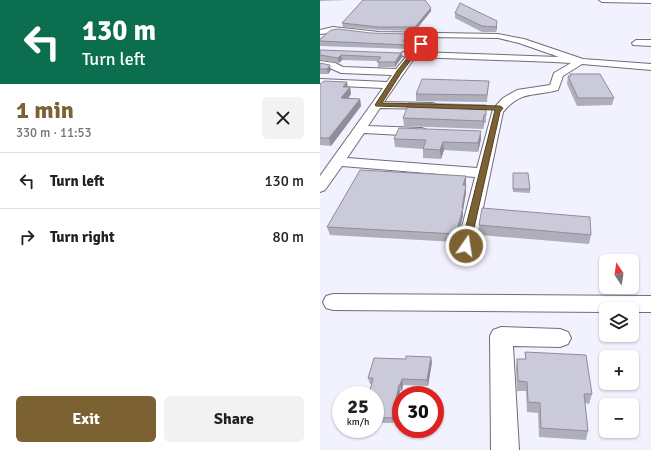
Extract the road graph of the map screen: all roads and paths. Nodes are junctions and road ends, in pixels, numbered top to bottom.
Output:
1 (602, 0) edge
2 (651, 1) edge
3 (635, 6) dead end
4 (651, 6) edge
5 (320, 32) edge
6 (428, 35) junction
7 (636, 43) dead end
8 (651, 43) edge
9 (398, 53) edge
10 (413, 54) junction
11 (581, 61) junction
12 (320, 64) edge
13 (651, 67) edge
14 (399, 72) junction
15 (320, 82) edge
16 (391, 85) junction
17 (378, 105) junction
18 (447, 107) edge
19 (485, 108) edge
20 (500, 108) junction
21 (361, 128) junction
22 (430, 132) edge
23 (476, 134) edge
24 (492, 135) junction
25 (338, 161) junction
26 (483, 173) junction
27 (320, 187) edge
28 (466, 246) dead end
29 (333, 302) dead end
30 (651, 304) edge
31 (560, 338) dead end
32 (504, 450) edge

1 - 2 street
3 - 4 street
5 - 6 street
6 - 10 street
6 - 11 street
7 - 8 street
9 - 10 street
10 - 11 street
10 - 14 street
11 - 13 street
11 - 20 street
12 - 14 street
14 - 16 street
15 - 16 street
16 - 17 street
17 - 18 street
17 - 21 street
19 - 20 street
20 - 24 street
21 - 22 street
21 - 25 street
23 - 24 street
24 - 26 street
25 - 26 street
25 - 27 street
26 - 28 street
29 - 30 street
31 - 32 street

